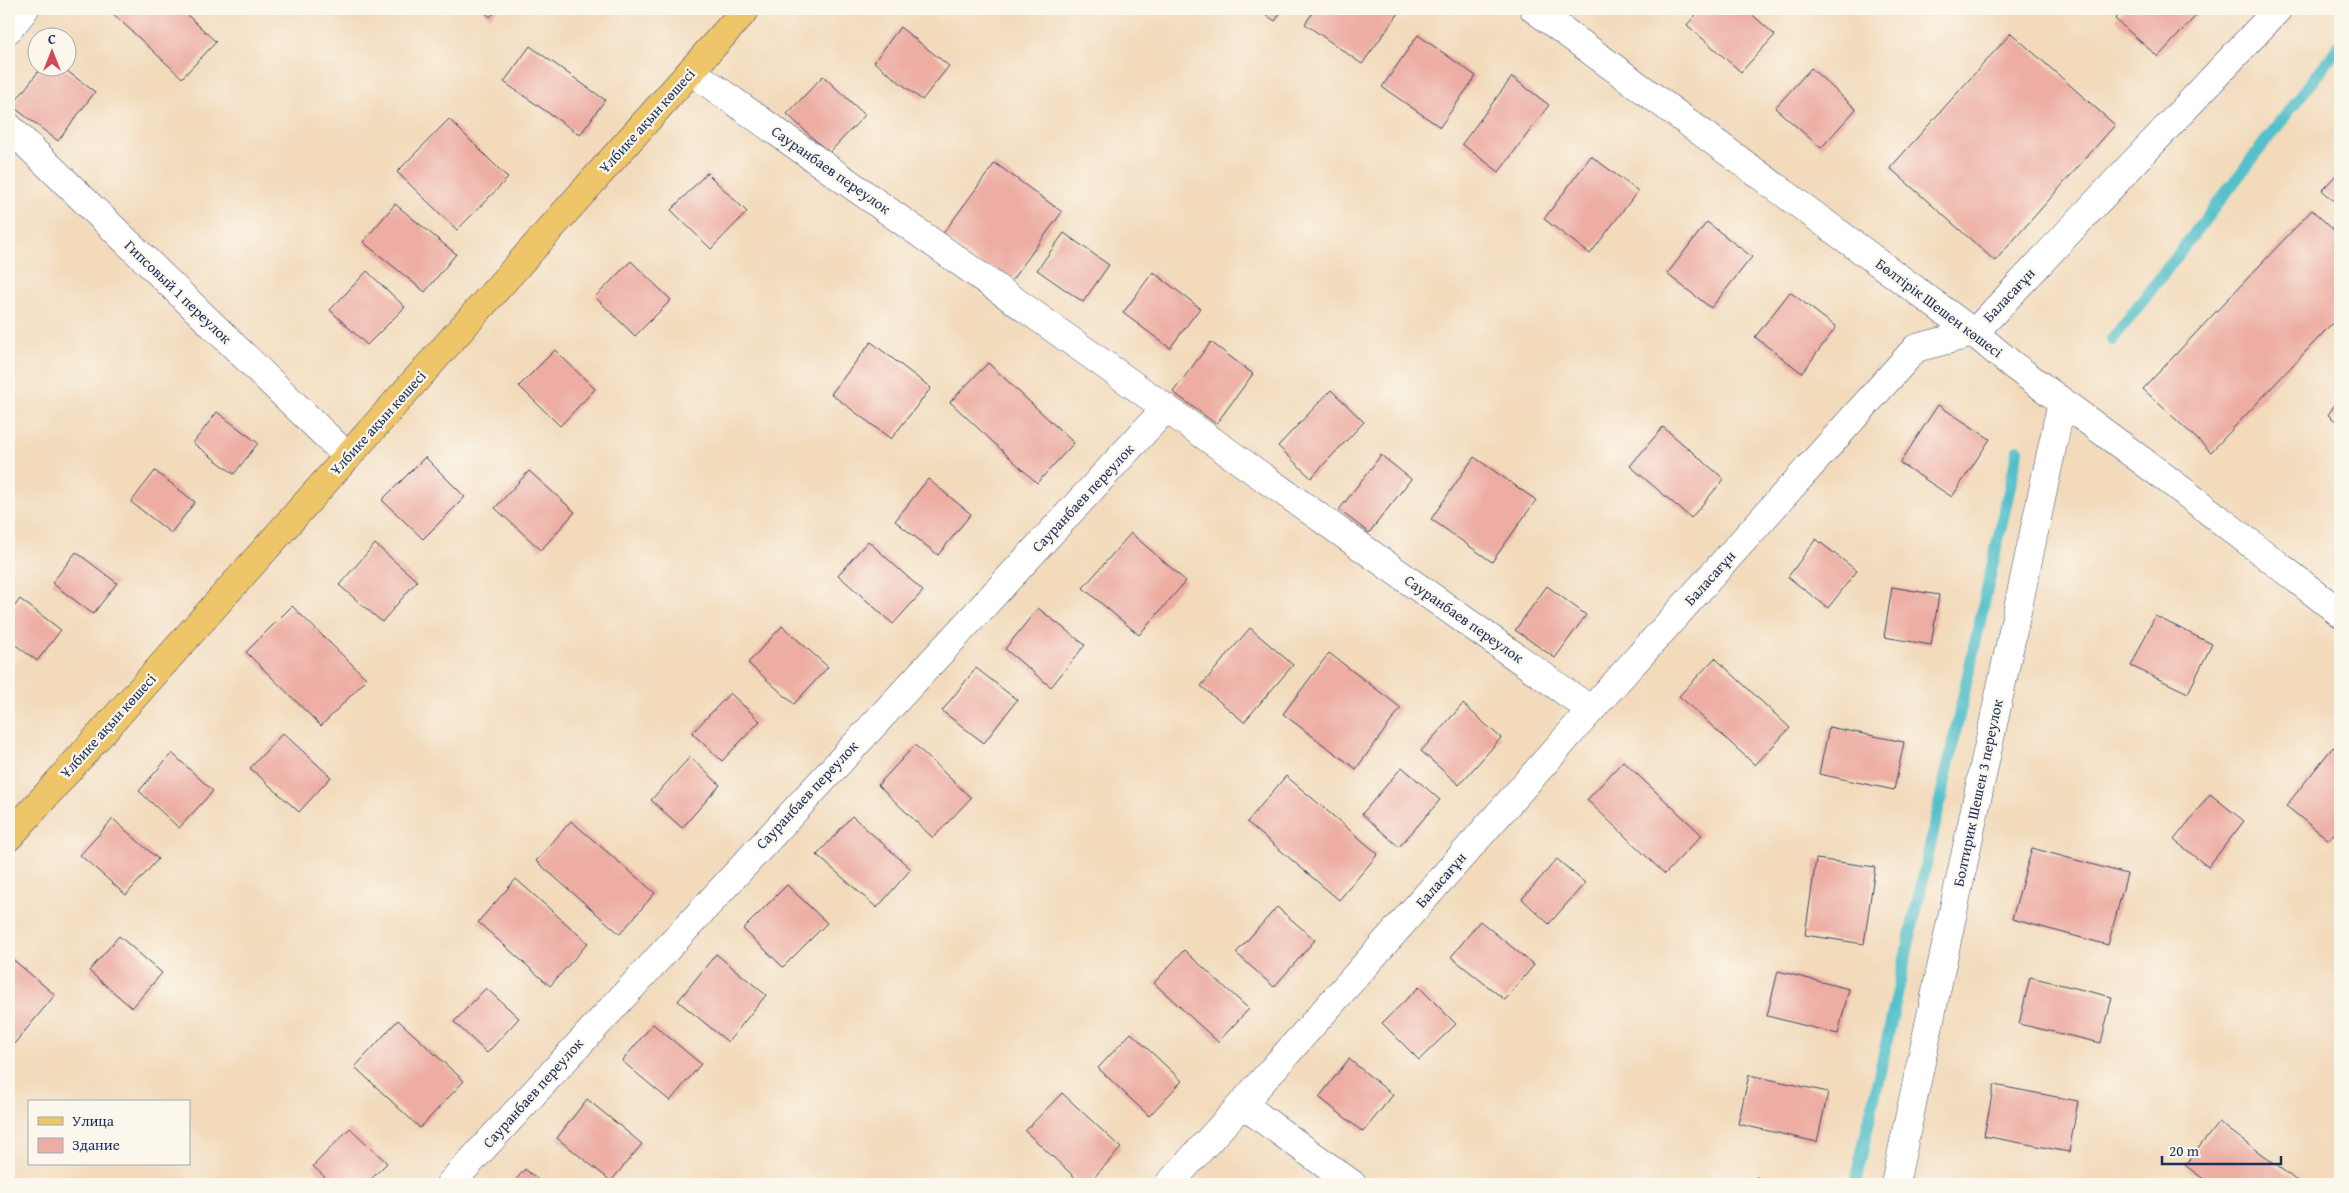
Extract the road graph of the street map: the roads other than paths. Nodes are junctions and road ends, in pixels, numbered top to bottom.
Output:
1 (25, 9) edge
2 (746, 9) edge
3 (1534, 9) edge
4 (2278, 9) edge
5 (9, 29) edge
6 (692, 71) junction
7 (9, 127) edge
8 (1974, 333) junction
9 (2062, 401) junction
10 (1166, 408) junction
11 (348, 457) junction
12 (2340, 613) edge
13 (1591, 710) junction
14 (9, 837) edge
15 (1242, 1104) junction
16 (450, 1184) edge
17 (1169, 1184) edge
18 (1352, 1184) edge
19 (1895, 1184) edge

1 - 5 street
2 - 6 main road, Ұлбике ақын көшесі
3 - 8 street, Бөлтірік Шешен көшесі
4 - 8 street, Баласағұн
6 - 10 street, Сауранбаев переулок
6 - 11 main road, Ұлбике ақын көшесі
7 - 11 street, Гипсовый 1 переулок
8 - 9 street, Бөлтірік Шешен көшесі
8 - 13 street, Баласағұн
9 - 12 street, Бөлтірік Шешен көшесі
9 - 19 street, Болтирик Шешен 3 переулок
10 - 13 street, Сауранбаев переулок
10 - 16 street, Сауранбаев переулок
11 - 14 main road, Ұлбике ақын көшесі
13 - 15 street, Баласағұн
15 - 17 street, Баласағұн
15 - 18 street

